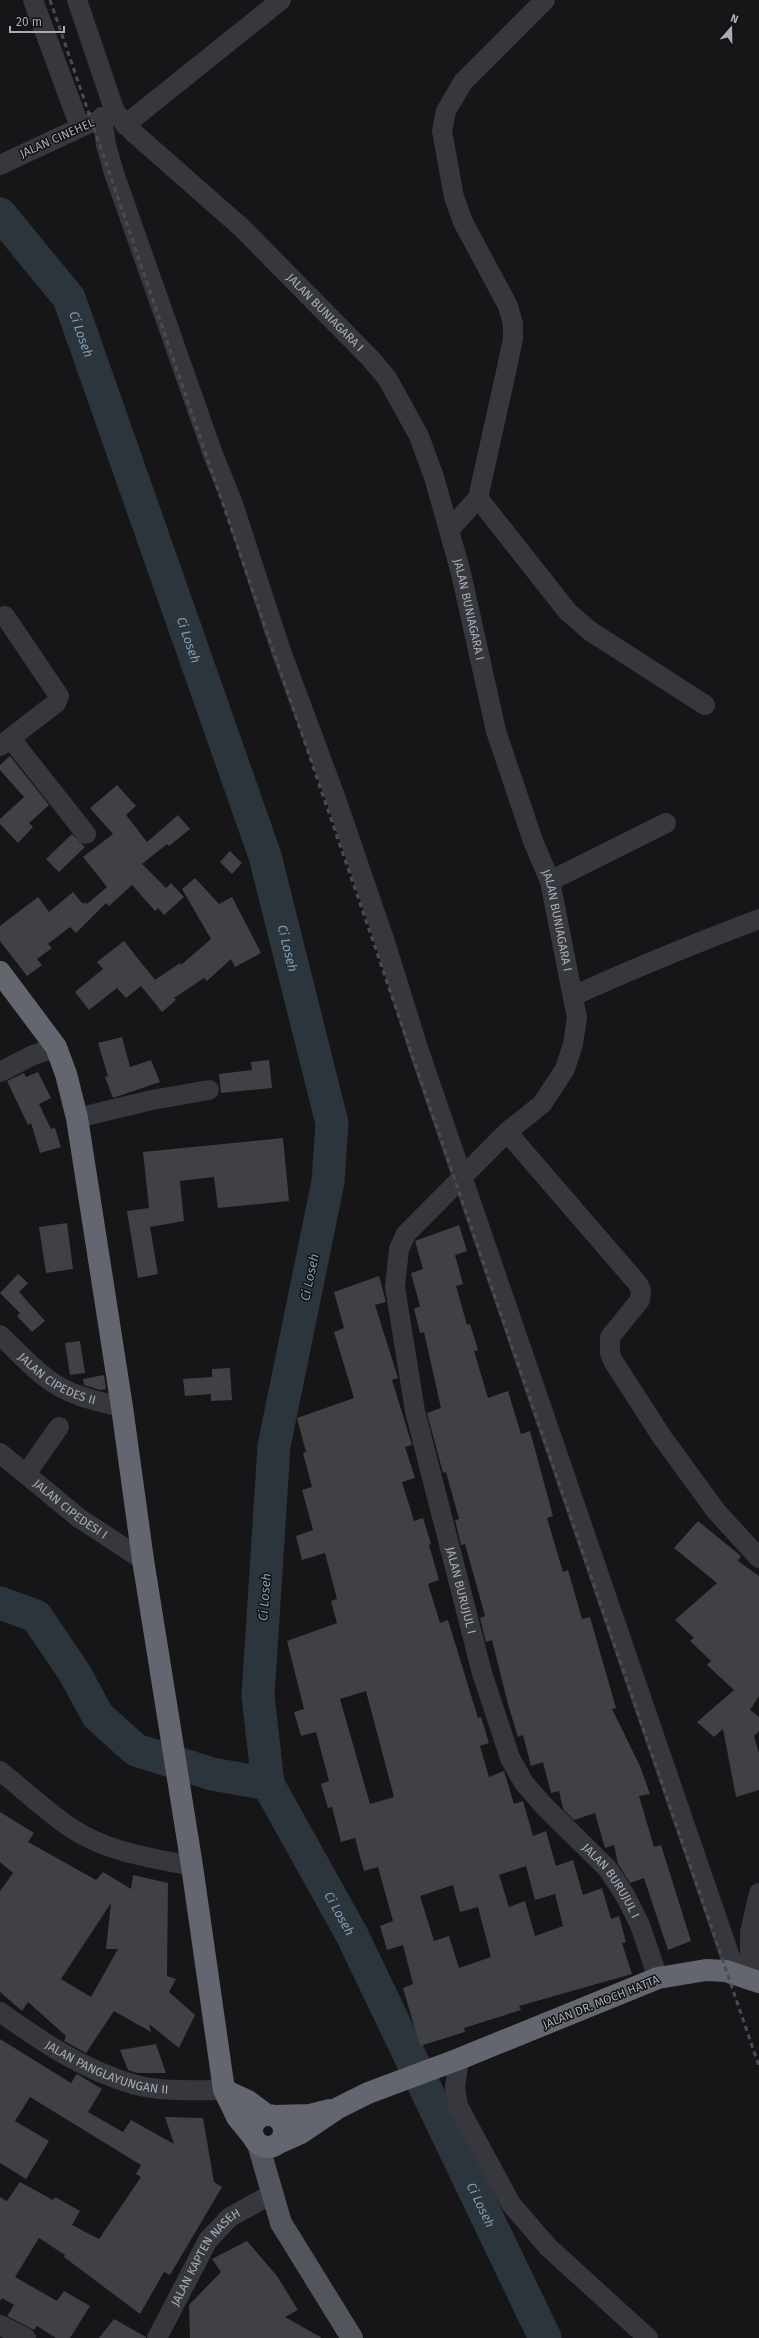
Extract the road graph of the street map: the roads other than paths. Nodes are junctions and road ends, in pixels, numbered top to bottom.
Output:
1 (33, 0) edge
2 (77, 0) edge
3 (281, 0) edge
4 (545, 0) edge
5 (114, 118) junction
6 (80, 127) junction
7 (0, 164) edge
8 (478, 498) junction
9 (449, 530) junction
10 (5, 616) dead end
11 (704, 705) dead end
12 (6, 742) edge
13 (666, 822) dead end
14 (86, 834) dead end
15 (550, 881) junction
16 (759, 919) edge
17 (0, 972) edge
18 (573, 996) junction
19 (56, 1047) junction
20 (0, 1072) edge
21 (209, 1090) dead end
22 (77, 1118) junction
23 (507, 1132) junction
24 (463, 1178) junction
25 (0, 1335) edge
26 (122, 1407) junction
27 (59, 1427) dead end
28 (0, 1453) edge
29 (26, 1474) junction
30 (759, 1558) edge
31 (143, 1560) junction
32 (0, 1771) edge
33 (192, 1866) junction
34 (759, 1893) edge
35 (658, 1978) junction
36 (748, 1978) edge
37 (0, 2012) edge
38 (453, 2061) junction
39 (224, 2090) junction
40 (338, 2108) junction
41 (271, 2115) junction
42 (267, 2143) junction
43 (272, 2194) junction
44 (281, 2223) junction
45 (0, 2325) edge
46 (26, 2338) edge
47 (157, 2338) edge
48 (352, 2338) edge
49 (648, 2338) edge

1 - 6 street
2 - 5 street
3 - 5 street, JALAN CINEHEL
4 - 8 street
5 - 6 street, JALAN CINEHEL
5 - 9 street, JALAN BUNIAGARA I
5 - 24 street
6 - 7 street, JALAN CINEHEL
8 - 9 street
8 - 11 street
9 - 15 street, JALAN BUNIAGARA I
10 - 12 street
12 - 14 street
13 - 15 street
15 - 18 street, JALAN BUNIAGARA I
16 - 18 street
17 - 19 highway
18 - 23 street, JALAN BUNIAGARA I
19 - 20 street
19 - 22 highway
21 - 22 street
22 - 26 highway
23 - 24 street, JALAN BUNIAGARA I
23 - 30 street
24 - 35 street, JALAN BURUJUL I
24 - 36 street
25 - 26 street, JALAN CIPEDES II
26 - 31 highway
27 - 29 street
28 - 29 street, JALAN CIPEDESI I
29 - 31 street, JALAN CIPEDESI I
31 - 33 highway
32 - 33 street
33 - 39 highway
34 - 36 street
35 - 36 highway, JALAN DR. MOCH HATTA
35 - 38 highway, JALAN DR. MOCH HATTA
37 - 39 street, JALAN PANGLAYUNGAN II
38 - 40 highway, JALAN DR. MOCH HATTA
38 - 49 street
39 - 41 highway
39 - 42 highway
40 - 41 highway
40 - 42 highway
41 - 42 highway
42 - 43 main road
42 - 44 main road
43 - 44 main road
43 - 47 street, JALAN KAPTEN NASEH
44 - 48 main road
45 - 46 street

